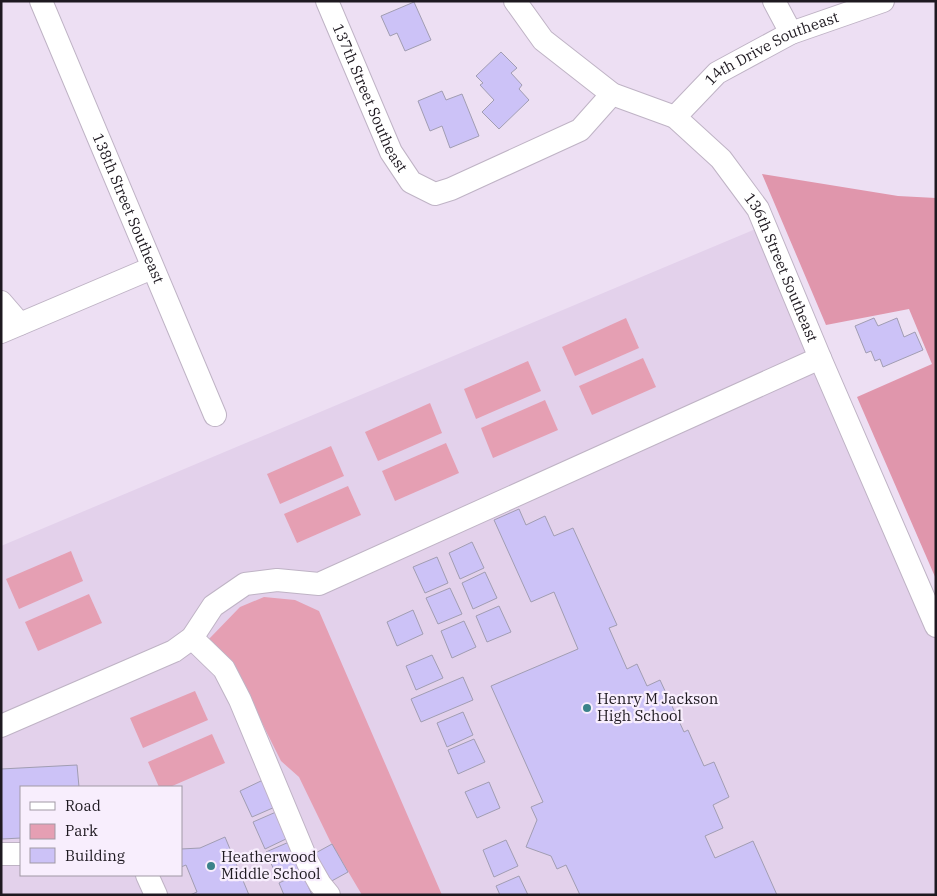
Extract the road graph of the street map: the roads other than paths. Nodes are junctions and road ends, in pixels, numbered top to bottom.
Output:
1 (41, 1) edge
2 (327, 1) edge
3 (515, 1) edge
4 (774, 1) edge
5 (883, 1) edge
6 (791, 33) junction
7 (612, 94) junction
8 (675, 117) junction
9 (152, 268) junction
10 (1, 302) edge
11 (11, 328) edge
12 (820, 358) junction
13 (215, 415) dead end
14 (936, 626) edge
15 (192, 638) junction
16 (1, 726) edge
17 (1, 854) edge
18 (20, 854) edge
19 (147, 876) edge
20 (156, 895) edge
21 (329, 895) edge

1 - 9 street, 138th Street Southeast
2 - 7 street, 137th Street Southeast
3 - 7 street, 136th Street Southeast
4 - 6 street
5 - 6 street, 14th Drive Southeast
6 - 8 street, 14th Drive Southeast
7 - 8 street, 136th Street Southeast
8 - 12 street, 136th Street Southeast
9 - 11 street
9 - 13 street, 138th Street Southeast
10 - 11 street
12 - 14 street, 136th Street Southeast
12 - 15 street
15 - 16 street
15 - 21 street
17 - 18 street
19 - 20 street

